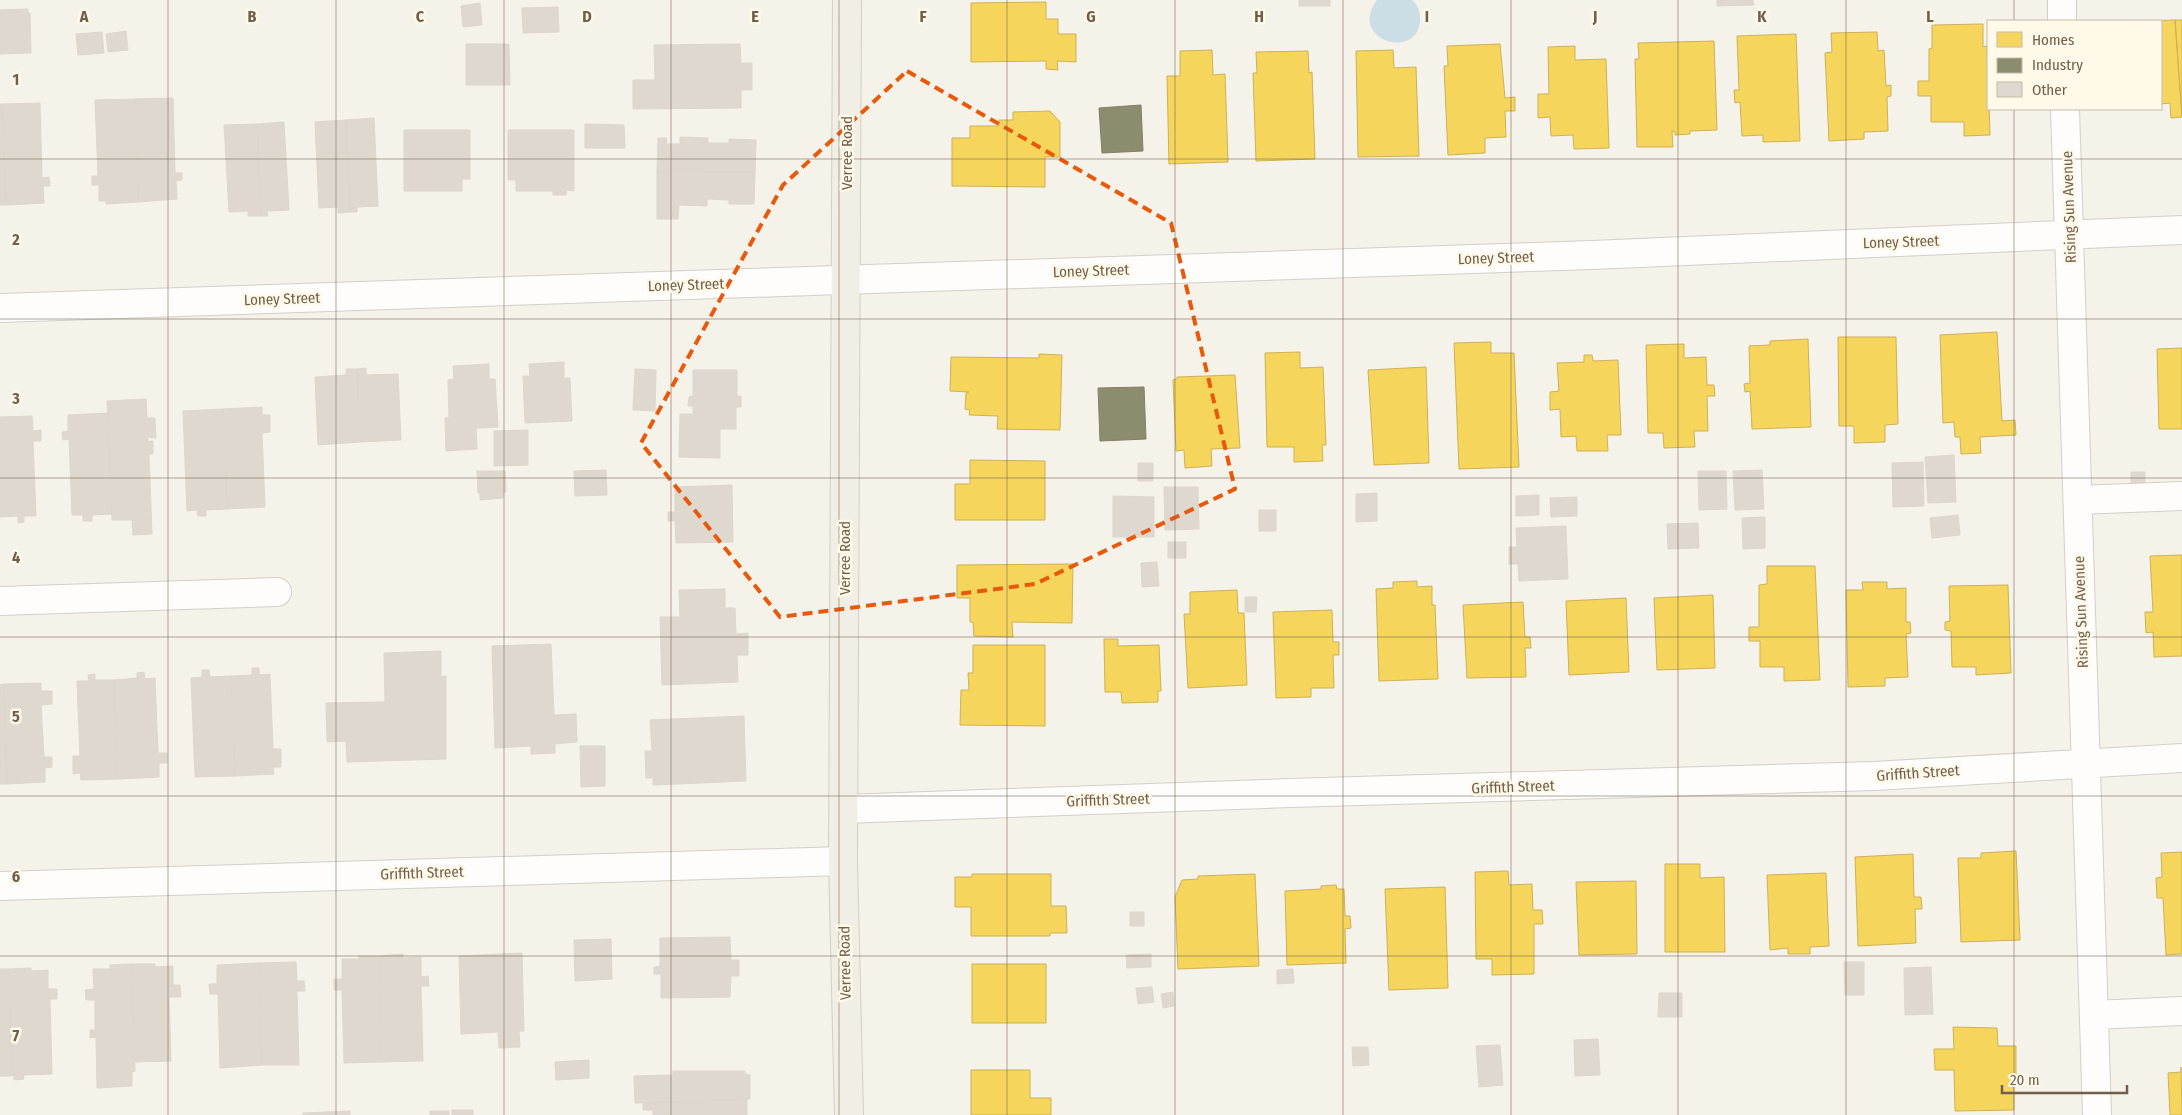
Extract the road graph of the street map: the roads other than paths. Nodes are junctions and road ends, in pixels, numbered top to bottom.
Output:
1 (847, 0) edge
2 (2062, 0) edge
3 (2062, 20) edge
4 (2065, 110) edge
5 (2182, 230) edge
6 (2070, 235) junction
7 (846, 280) junction
8 (0, 308) edge
9 (2182, 496) edge
10 (2078, 500) junction
11 (277, 592) dead end
12 (0, 601) edge
13 (2182, 758) edge
14 (2085, 763) junction
15 (844, 809) junction
16 (843, 861) junction
17 (0, 886) edge
18 (2182, 1011) edge
19 (2094, 1015) junction
20 (848, 1115) edge
21 (2097, 1115) edge

1 - 7 main road, Verree Road
2 - 3 street
4 - 6 street, Rising Sun Avenue
5 - 6 street, Loney Street
6 - 7 street, Loney Street
6 - 10 street, Rising Sun Avenue
7 - 8 street, Loney Street
7 - 15 main road, Verree Road
9 - 10 street
10 - 14 street, Rising Sun Avenue
11 - 12 street
13 - 14 street, Griffith Street
14 - 15 street, Griffith Street
14 - 19 street, Rising Sun Avenue
15 - 16 main road, Verree Road
16 - 17 street, Griffith Street
16 - 20 main road, Verree Road
18 - 19 street
19 - 21 street, Rising Sun Avenue

